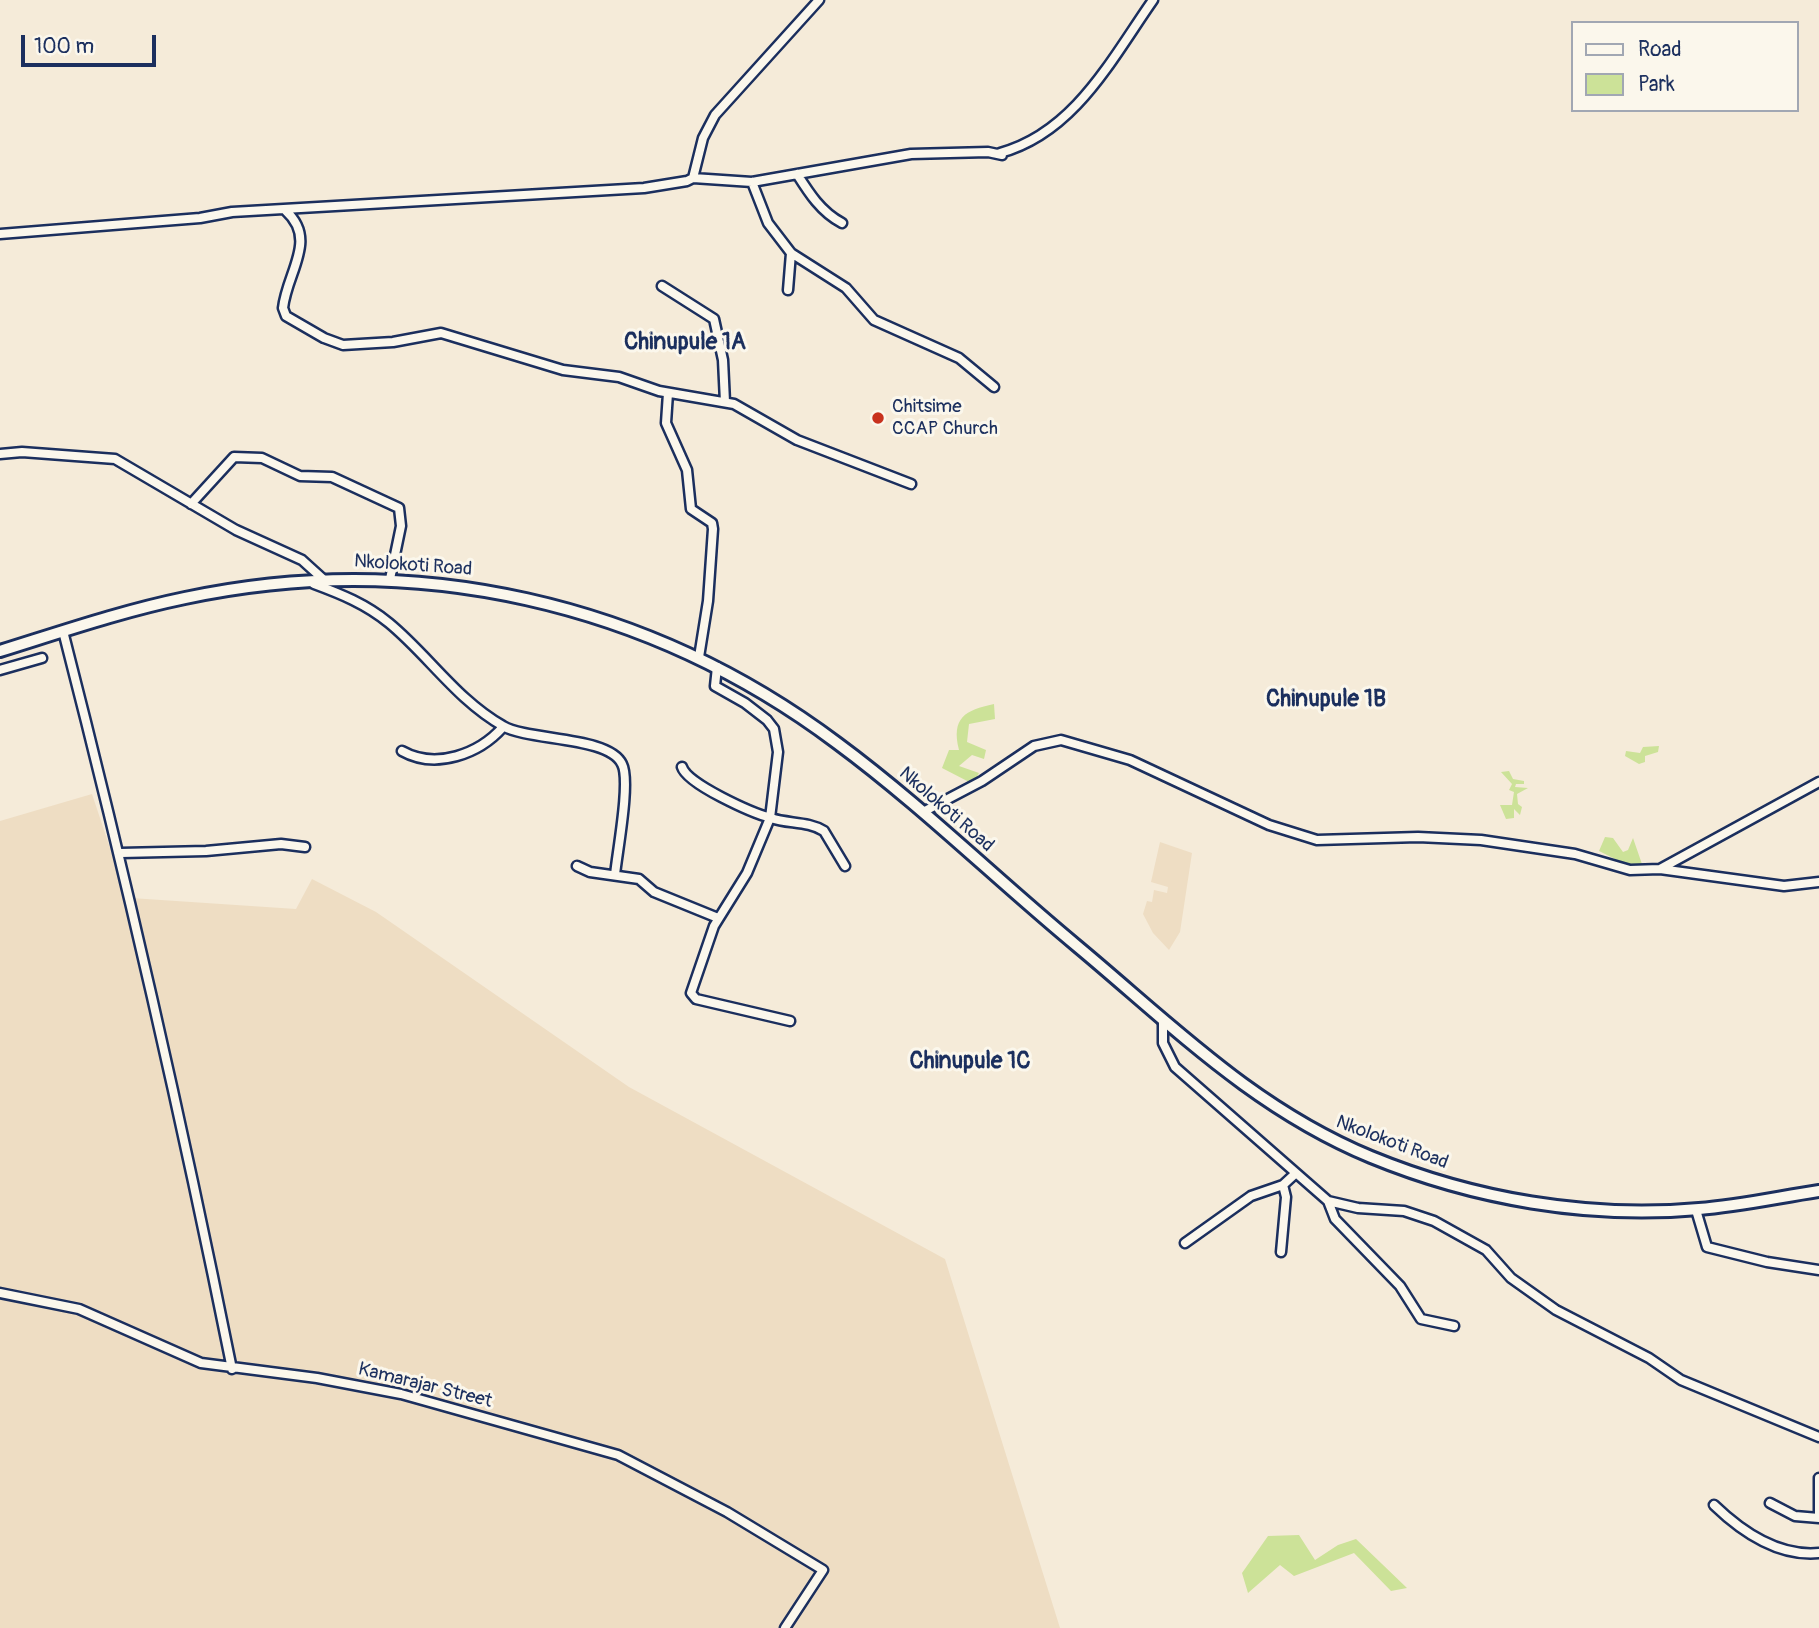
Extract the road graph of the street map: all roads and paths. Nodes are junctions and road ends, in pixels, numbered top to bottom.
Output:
1 (819, 0) edge
2 (1153, 0) edge
3 (797, 174) junction
4 (693, 178) junction
5 (752, 182) junction
6 (286, 211) junction
7 (842, 223) dead end
8 (0, 234) edge
9 (791, 253) junction
10 (662, 286) dead end
11 (788, 290) dead end
12 (994, 387) dead end
13 (668, 393) junction
14 (725, 402) junction
15 (0, 454) edge
16 (911, 484) dead end
17 (191, 504) junction
18 (323, 579) junction
19 (390, 579) junction
20 (304, 580) junction
21 (63, 631) junction
22 (0, 651) edge
23 (699, 657) junction
24 (42, 658) dead end
25 (717, 667) junction
26 (0, 670) edge
27 (503, 727) junction
28 (402, 751) dead end
29 (682, 767) dead end
30 (1819, 782) edge
31 (923, 812) junction
32 (770, 818) junction
33 (305, 847) dead end
34 (121, 853) junction
35 (577, 866) dead end
36 (845, 866) dead end
37 (1660, 869) junction
38 (615, 874) junction
39 (1819, 882) edge
40 (718, 918) junction
41 (1163, 1020) junction
42 (790, 1021) dead end
43 (1296, 1173) junction
44 (1283, 1185) junction
45 (1819, 1191) edge
46 (1328, 1201) junction
47 (1696, 1210) junction
48 (1185, 1242) dead end
49 (1281, 1252) dead end
50 (1819, 1270) edge
51 (0, 1293) edge
52 (1454, 1326) dead end
53 (232, 1369) junction
54 (1819, 1437) edge
55 (1819, 1478) edge
56 (1770, 1503) dead end
57 (1714, 1505) dead end
58 (1819, 1516) edge
59 (1819, 1553) edge
60 (785, 1628) edge

1 - 4 street
2 - 3 street
3 - 5 street
3 - 7 street
4 - 5 street
4 - 6 street
5 - 9 street
6 - 8 street
6 - 13 street
9 - 11 street
9 - 12 street
10 - 14 street
13 - 14 street
13 - 23 street
14 - 16 street
15 - 17 street
17 - 18 street
17 - 19 street
18 - 19 main road, Nkolokoti Road
18 - 20 main road, Nkolokoti Road
19 - 23 main road, Nkolokoti Road
20 - 21 main road, Nkolokoti Road
20 - 27 street
21 - 22 main road, Nkolokoti Road
21 - 34 street
23 - 25 main road, Nkolokoti Road
24 - 26 street
25 - 31 main road, Nkolokoti Road
25 - 32 street
27 - 28 street
27 - 38 street
29 - 32 street
30 - 37 street
31 - 37 street
31 - 41 main road, Nkolokoti Road
32 - 36 street
32 - 40 street
33 - 34 street
34 - 53 street
35 - 38 street
37 - 39 street
38 - 40 street
40 - 42 street
41 - 43 street
41 - 47 main road, Nkolokoti Road
43 - 44 street
43 - 46 street
44 - 48 street
44 - 49 street
45 - 47 main road, Nkolokoti Road
46 - 52 street
46 - 54 street
47 - 50 street
51 - 53 street, Kamarajar Street
53 - 60 street, Kamarajar Street
55 - 58 street
56 - 58 street
57 - 59 street

